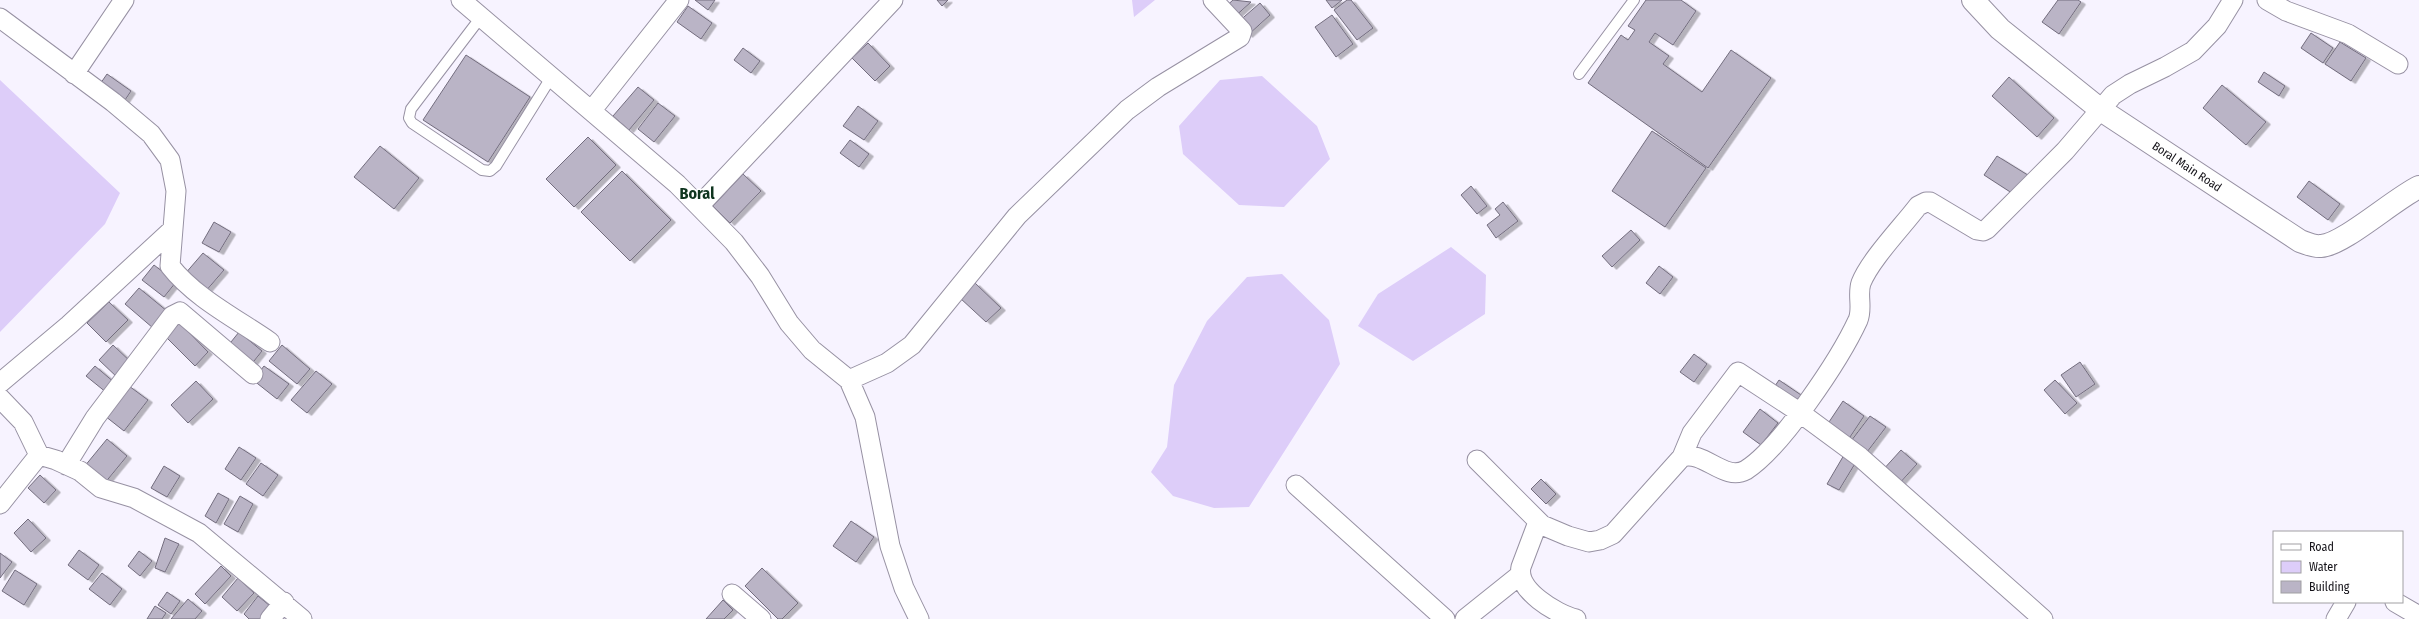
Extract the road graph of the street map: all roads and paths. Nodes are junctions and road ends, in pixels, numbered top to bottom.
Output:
1 (124, 0) edge
2 (461, 0) edge
3 (679, 0) edge
4 (893, 0) edge
5 (1213, 0) edge
6 (1634, 0) edge
7 (1973, 0) edge
8 (2233, 0) edge
9 (2267, 0) edge
10 (481, 17) junction
11 (0, 18) edge
12 (2398, 64) dead end
13 (74, 74) junction
14 (1579, 74) dead end
15 (552, 76) junction
16 (592, 110) junction
17 (2101, 110) junction
18 (2419, 187) edge
19 (699, 206) junction
20 (172, 230) junction
21 (270, 342) dead end
22 (253, 374) dead end
23 (849, 380) junction
24 (0, 382) edge
25 (0, 398) edge
26 (1799, 412) junction
27 (39, 455) junction
28 (1682, 457) junction
29 (1477, 460) dead end
30 (66, 465) junction
31 (1296, 485) dead end
32 (0, 504) edge
33 (1538, 522) junction
34 (1520, 575) junction
35 (732, 594) dead end
36 (284, 602) junction
37 (2345, 603) edge
38 (2397, 603) edge
39 (2419, 616) edge
40 (270, 619) edge
41 (302, 619) edge
42 (761, 619) edge
43 (919, 619) edge
44 (1444, 619) edge
45 (1465, 619) edge
46 (1576, 619) edge
47 (2043, 619) edge
48 (2336, 619) edge

1 - 13 street
2 - 10 street
3 - 16 street
4 - 19 street
5 - 23 street
6 - 14 lane
7 - 17 main road, Boral Main Road
8 - 17 street
9 - 12 street
10 - 15 street
10 - 15 lane
11 - 13 street
13 - 20 street
15 - 16 street
16 - 19 street
17 - 18 main road, Boral Main Road
17 - 26 street
19 - 23 street
20 - 21 street
20 - 24 street
22 - 30 street
23 - 43 street
25 - 27 street
26 - 28 street
26 - 28 street
26 - 47 street
27 - 30 street
27 - 32 street
28 - 33 street
29 - 33 street
30 - 36 street
31 - 44 street
33 - 34 street
34 - 45 street
34 - 46 street
35 - 42 street
36 - 40 street
36 - 41 street
37 - 48 street
38 - 39 street

